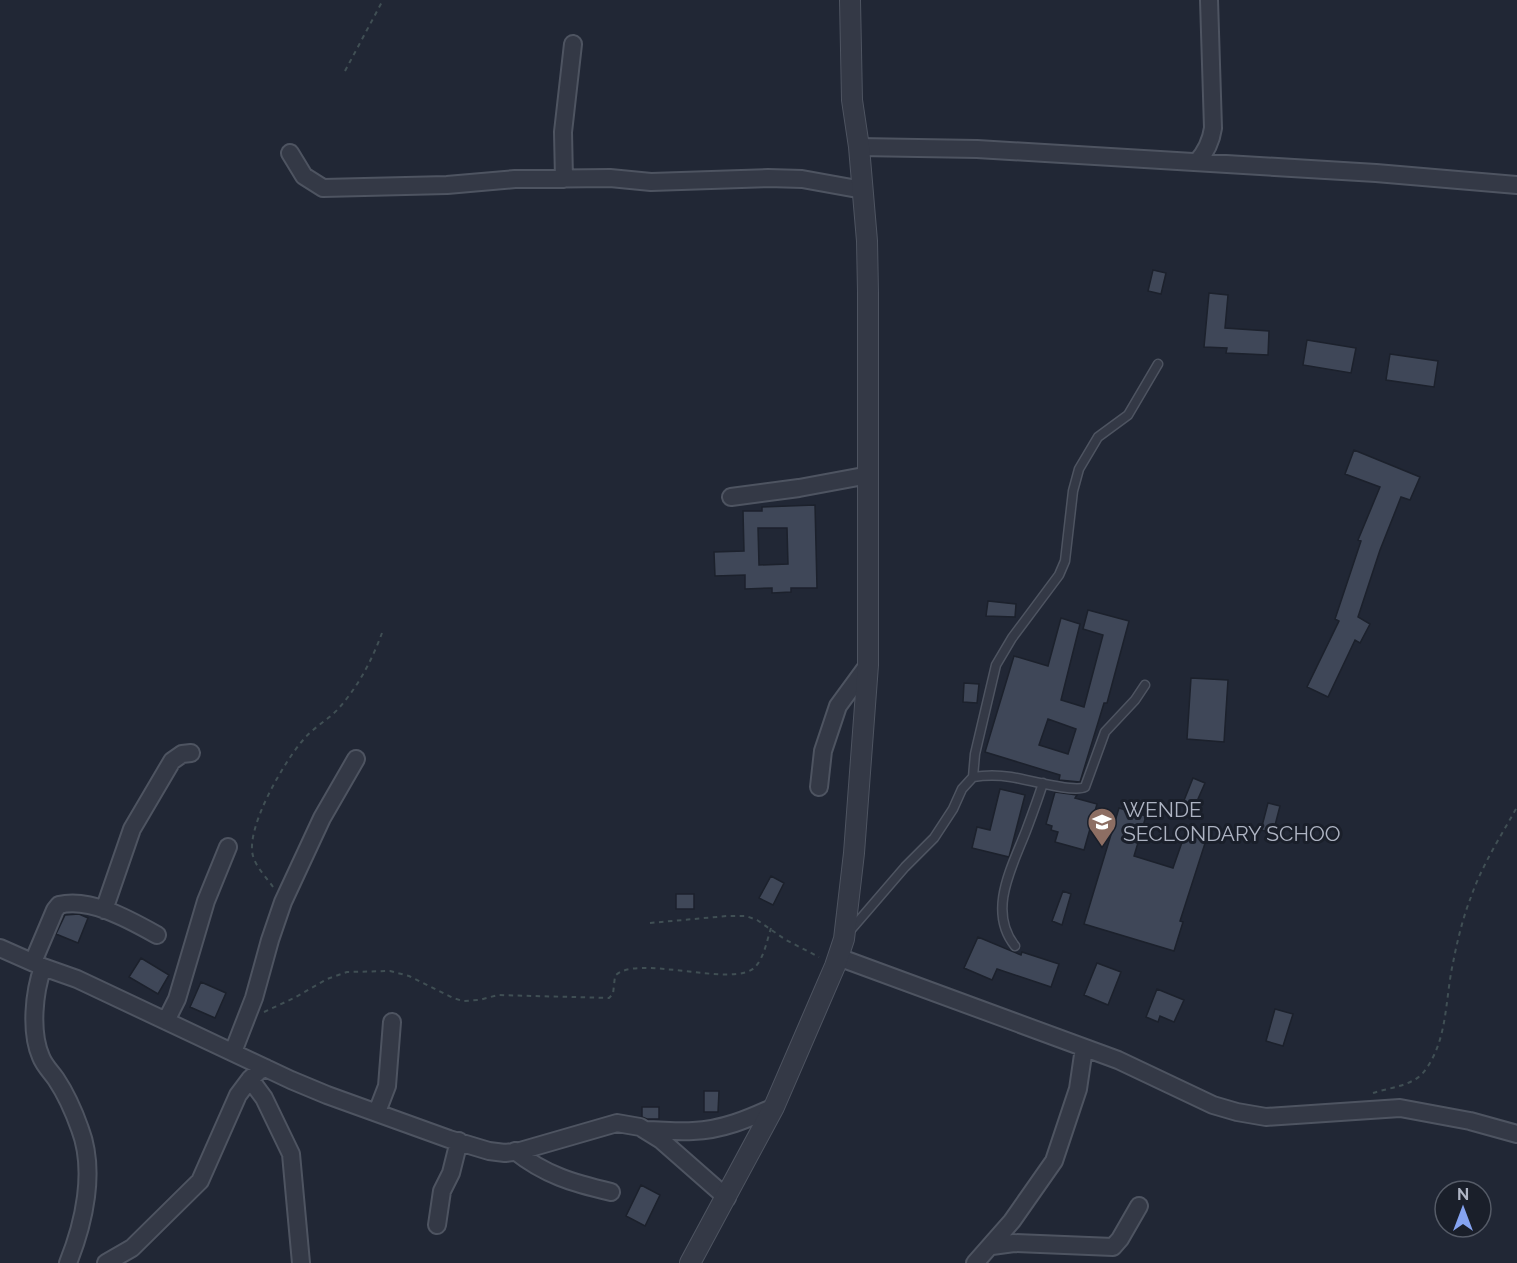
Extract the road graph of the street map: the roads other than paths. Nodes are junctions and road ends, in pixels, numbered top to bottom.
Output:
1 (850, 0) edge
2 (1209, 0) edge
3 (573, 44) dead end
4 (859, 147) junction
5 (290, 153) dead end
6 (1197, 162) junction
7 (564, 179) junction
8 (1517, 185) edge
9 (863, 190) junction
10 (1158, 364) dead end
11 (869, 475) junction
12 (731, 497) dead end
13 (868, 664) junction
14 (1145, 685) dead end
15 (191, 753) dead end
16 (356, 759) dead end
17 (973, 777) junction
18 (1043, 783) junction
19 (819, 787) dead end
20 (228, 847) dead end
21 (104, 910) junction
22 (157, 935) dead end
23 (1015, 946) dead end
24 (0, 948) edge
25 (839, 954) junction
26 (38, 965) junction
27 (166, 1021) junction
28 (392, 1022) dead end
29 (1084, 1048) junction
30 (233, 1052) junction
31 (266, 1068) junction
32 (250, 1079) junction
33 (774, 1107) junction
34 (377, 1112) junction
35 (646, 1130) junction
36 (1517, 1134) edge
37 (459, 1141) junction
38 (514, 1151) junction
39 (611, 1192) dead end
40 (726, 1198) junction
41 (1139, 1206) dead end
42 (437, 1225) dead end
43 (992, 1246) junction
44 (68, 1263) edge
45 (106, 1263) edge
46 (301, 1263) edge
47 (690, 1263) edge
48 (975, 1263) edge

1 - 4 street
2 - 6 street
3 - 7 street
4 - 6 street
4 - 9 street
5 - 7 street
6 - 8 street
7 - 9 street
9 - 11 street
10 - 17 lane
11 - 12 street
11 - 13 street
13 - 19 street
13 - 25 street
14 - 18 lane
15 - 21 street
16 - 30 street
17 - 18 lane
17 - 25 lane
18 - 23 lane
20 - 27 street
21 - 22 street
21 - 26 street
24 - 26 street
25 - 29 street
25 - 33 street
26 - 27 street
26 - 44 street
27 - 30 street
28 - 34 street
29 - 36 street
29 - 43 street
30 - 31 street
31 - 32 street
31 - 34 street
32 - 45 street
32 - 46 street
33 - 35 street
33 - 40 street
34 - 37 street
35 - 38 street
35 - 40 street
37 - 38 street
37 - 42 street
38 - 39 street
40 - 47 street
41 - 43 street
43 - 48 street

